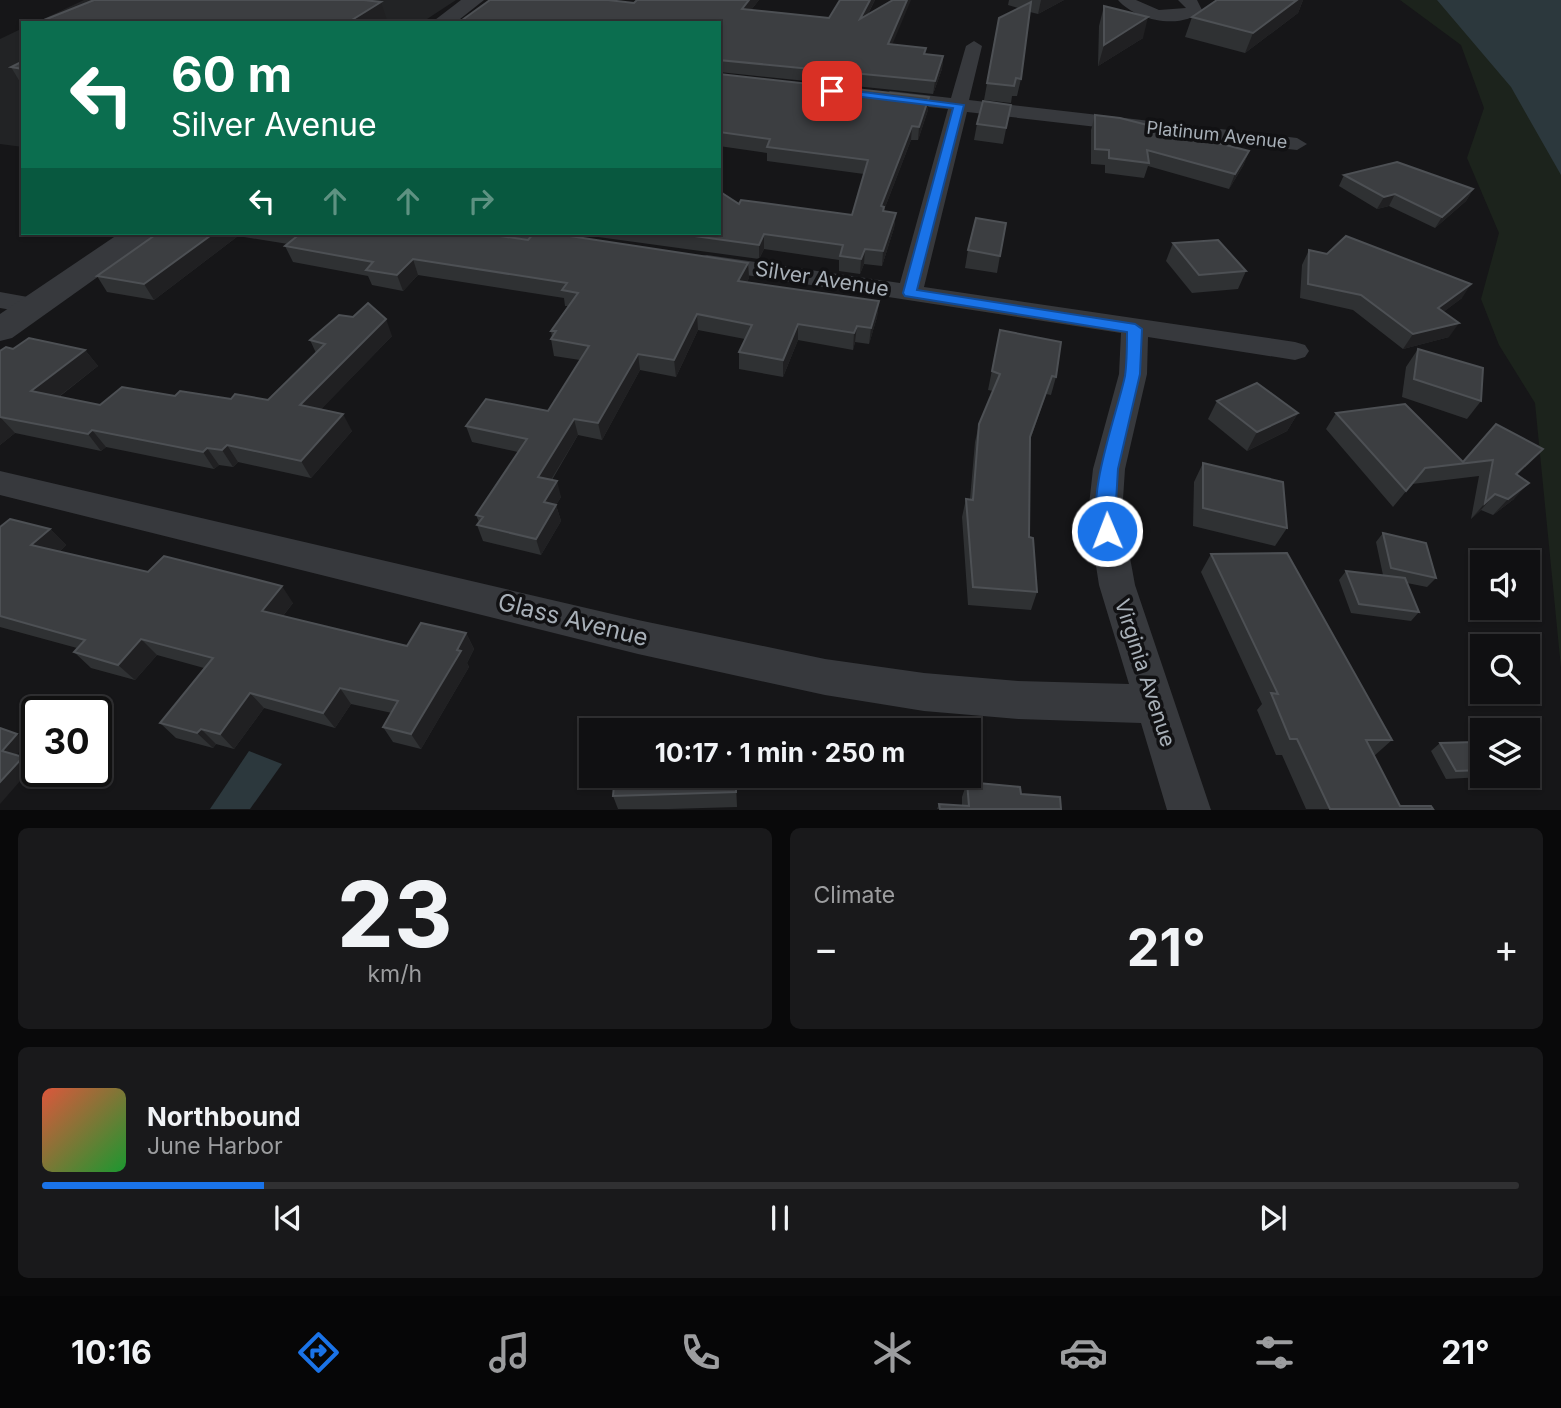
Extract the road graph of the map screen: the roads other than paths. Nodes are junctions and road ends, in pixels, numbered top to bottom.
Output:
1 (474, 0) edge
2 (1126, 0) edge
3 (1186, 0) edge
4 (444, 21) edge
5 (974, 46) dead end
6 (877, 96) edge
7 (958, 105) junction
8 (1297, 144) dead end
9 (137, 235) edge
10 (530, 235) edge
11 (597, 245) edge
12 (679, 257) edge
13 (910, 293) junction
14 (0, 300) edge
15 (35, 306) junction
16 (1135, 329) junction
17 (0, 330) edge
18 (1295, 351) dead end
19 (0, 482) edge
20 (1154, 704) junction
21 (1189, 810) edge

1 - 4 street
2 - 3 street
5 - 7 street
6 - 7 street, Platinum Avenue
7 - 8 street, Platinum Avenue
7 - 13 street
9 - 15 street
10 - 11 street
12 - 13 street, Silver Avenue
13 - 16 street, Silver Avenue
14 - 15 street
15 - 17 street
16 - 18 street, Silver Avenue
16 - 20 street, Virginia Avenue
19 - 20 street, Glass Avenue
20 - 21 street, Virginia Avenue

